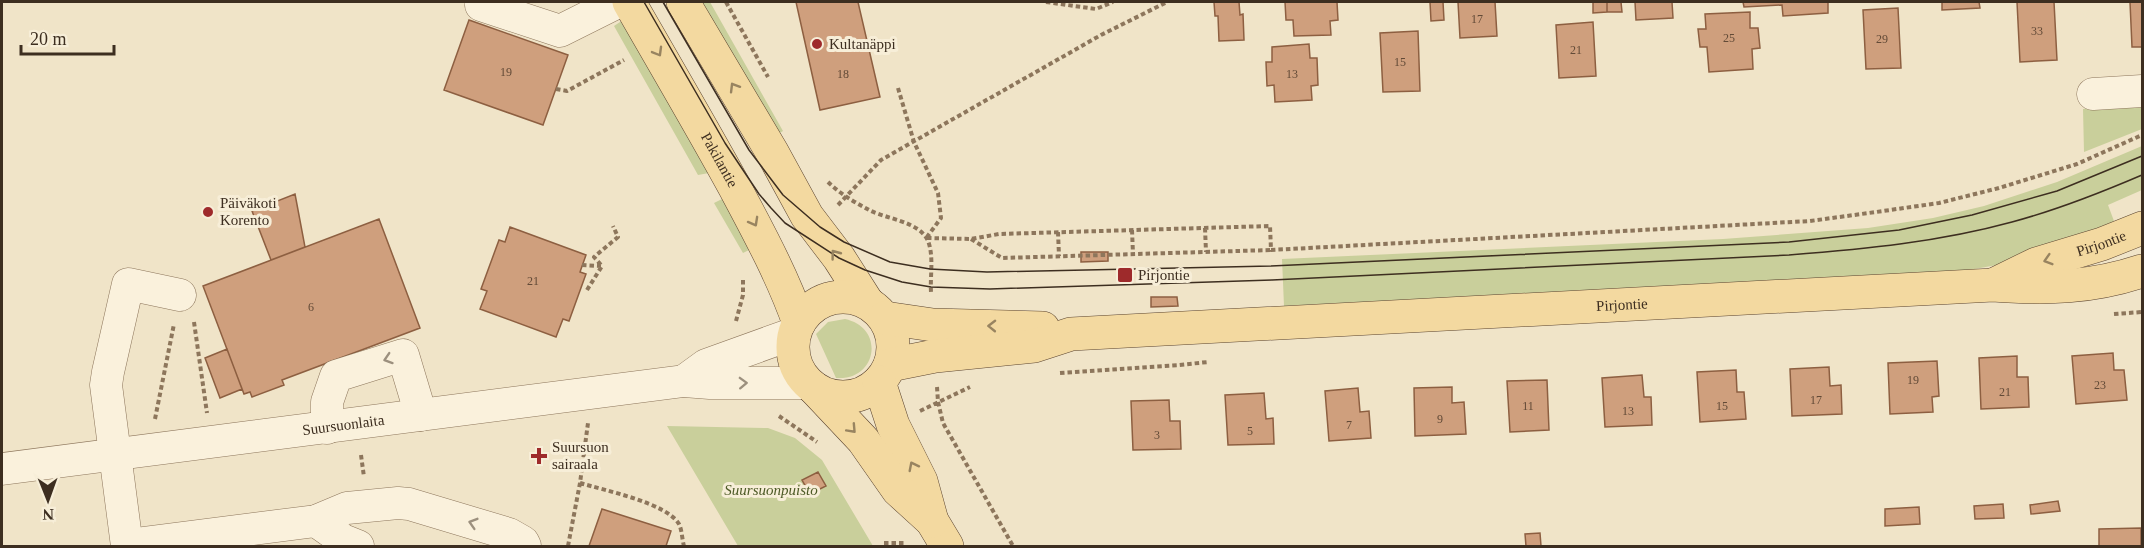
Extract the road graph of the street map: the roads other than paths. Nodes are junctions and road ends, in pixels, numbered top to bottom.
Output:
1 (618, 2) edge
2 (629, 2) edge
3 (683, 2) edge
4 (481, 6) dead end
5 (2142, 91) edge
6 (2093, 94) dead end
7 (2142, 228) edge
8 (2142, 271) edge
9 (1993, 285) junction
10 (180, 295) road end
11 (876, 310) junction
12 (797, 328) junction
13 (1071, 334) junction
14 (885, 374) junction
15 (684, 381) junction
16 (810, 384) junction
17 (422, 416) junction
18 (327, 428) junction
19 (115, 454) junction
20 (2, 469) edge
21 (316, 521) junction
22 (939, 534) edge
23 (275, 537) edge
24 (127, 546) edge
25 (358, 546) edge
26 (525, 546) edge

1 - 4 street
2 -> 12 main road, Pakilantie
11 -> 3 main road
5 - 6 street
7 -> 9 main road, Pirjontie
8 - 9 main road, Pirjontie
9 - 13 main road, Pirjontie
10 - 19 street
11 - 12 main road
13 -> 11 main road, Pirjontie
11 - 14 main road
12 - 15 street, Suursuonlaita
12 - 16 main road
13 - 14 main road, Pirjontie
14 - 16 main road
22 -> 14 main road
15 -> 16 street, Suursuonlaita
15 - 17 street, Suursuonlaita
16 -> 22 main road
17 - 18 street, Suursuonlaita
17 -> 18 street
18 - 19 street, Suursuonlaita
19 - 20 street, Suursuonlaita
19 - 24 street
21 - 23 street
21 - 25 street
26 -> 21 street
23 - 24 street

